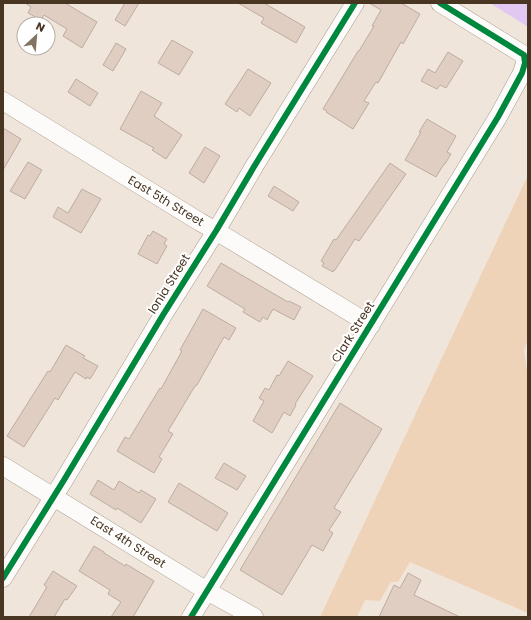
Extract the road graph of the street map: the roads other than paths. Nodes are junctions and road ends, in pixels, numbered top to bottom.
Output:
1 (355, 3) edge
2 (440, 3) edge
3 (3, 101) edge
4 (216, 231) junction
5 (370, 325) junction
6 (3, 466) edge
7 (54, 496) junction
8 (3, 578) edge
9 (207, 591) junction
10 (191, 617) edge
11 (254, 617) edge

1 - 4 street, Ionia Street
2 - 5 street, Clark Street
3 - 4 street, East 5th Street
4 - 5 street, East 5th Street
4 - 7 street, Ionia Street
5 - 9 street, Clark Street
6 - 7 street, East 4th Street
7 - 8 street, Ionia Street
7 - 9 street, East 4th Street
9 - 10 street, Clark Street
9 - 11 street, East 4th Street

